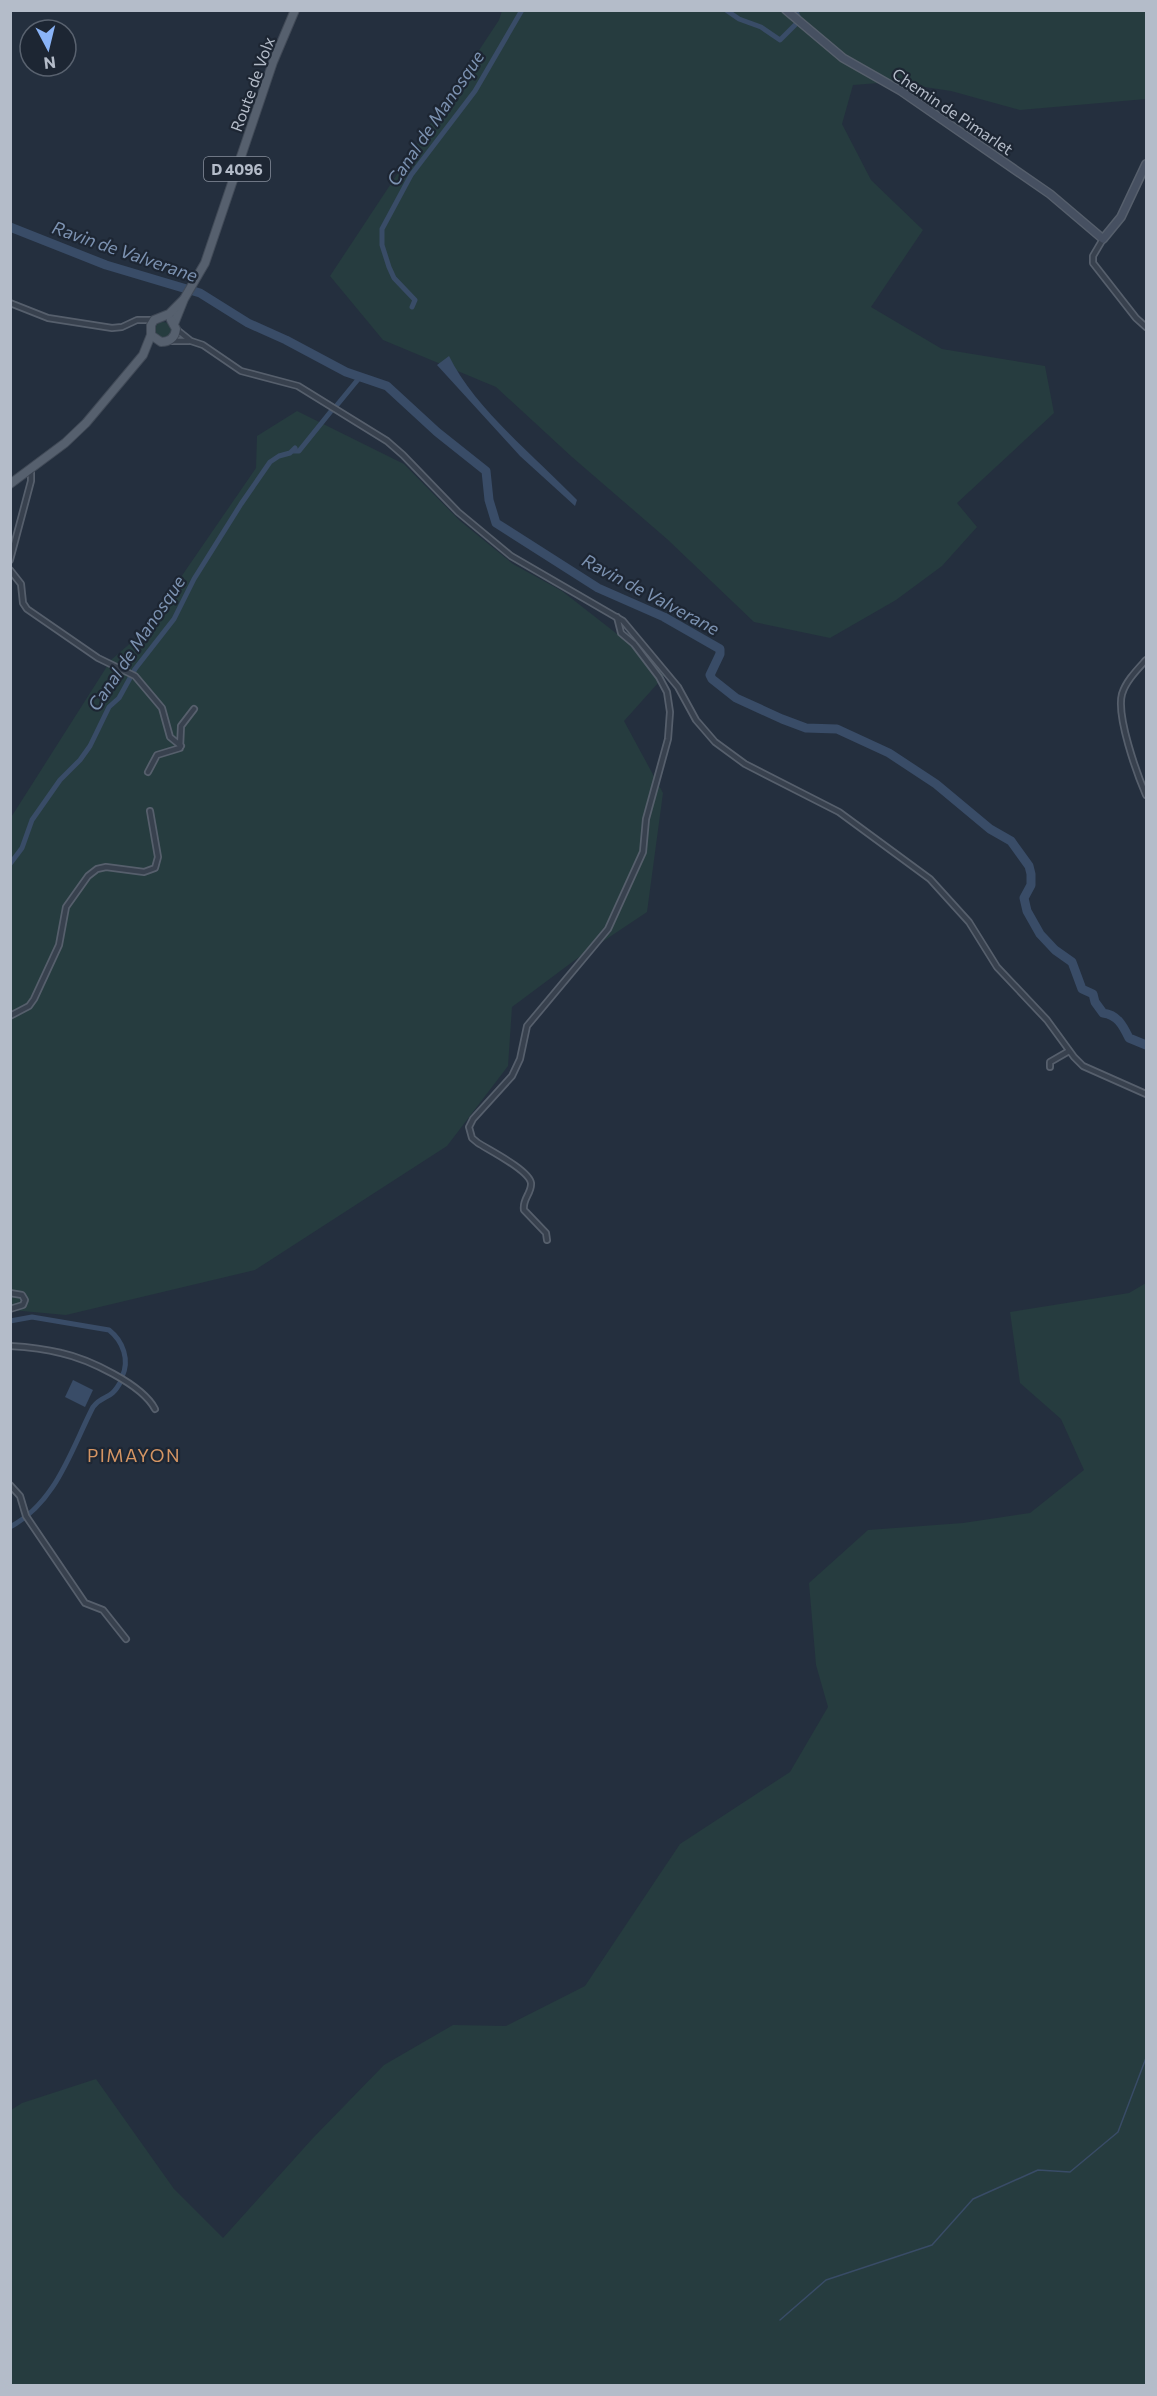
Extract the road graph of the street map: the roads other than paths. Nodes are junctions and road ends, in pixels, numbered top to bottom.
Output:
1 (295, 10) edge
2 (786, 10) edge
3 (1146, 164) edge
4 (1103, 239) junction
5 (184, 299) junction
6 (10, 303) edge
7 (163, 317) junction
8 (140, 320) junction
9 (154, 320) junction
10 (175, 327) junction
11 (1146, 327) edge
12 (151, 332) junction
13 (191, 341) junction
14 (165, 342) junction
15 (143, 355) junction
16 (31, 469) junction
17 (10, 484) edge
18 (10, 560) edge
19 (10, 570) edge
20 (617, 617) junction
21 (1146, 660) edge
22 (194, 709) dead end
23 (181, 746) junction
24 (147, 772) dead end
25 (1146, 795) edge
26 (150, 811) dead end
27 (10, 1016) edge
28 (1069, 1051) junction
29 (1050, 1067) dead end
30 (1146, 1094) edge
31 (547, 1240) dead end
32 (10, 1293) edge
33 (10, 1309) edge
34 (10, 1346) edge
35 (155, 1408) dead end
36 (10, 1485) edge
37 (125, 1637) dead end

1 - 5 main road, Route de Volx / D 4096
2 - 4 street, Chemin de Pimarlet
3 - 4 street
4 - 11 street
5 - 7 main road, Route de Volx / D 4096
5 - 10 main road, Route de Volx / D 4096
6 - 8 street
7 - 9 main road
7 - 10 main road
8 - 9 street
8 - 12 street
9 - 12 main road
10 - 13 street
10 - 14 main road
12 - 14 main road
12 - 15 main road
13 - 14 street
13 - 20 street
14 - 15 main road
15 - 16 main road
16 - 17 main road
16 - 18 street
19 - 23 street
20 - 28 street
20 - 31 street
21 - 25 street
22 - 23 street
23 - 24 street
26 - 27 street
28 - 29 street
28 - 30 street
32 - 33 street
34 - 35 street
36 - 37 street

